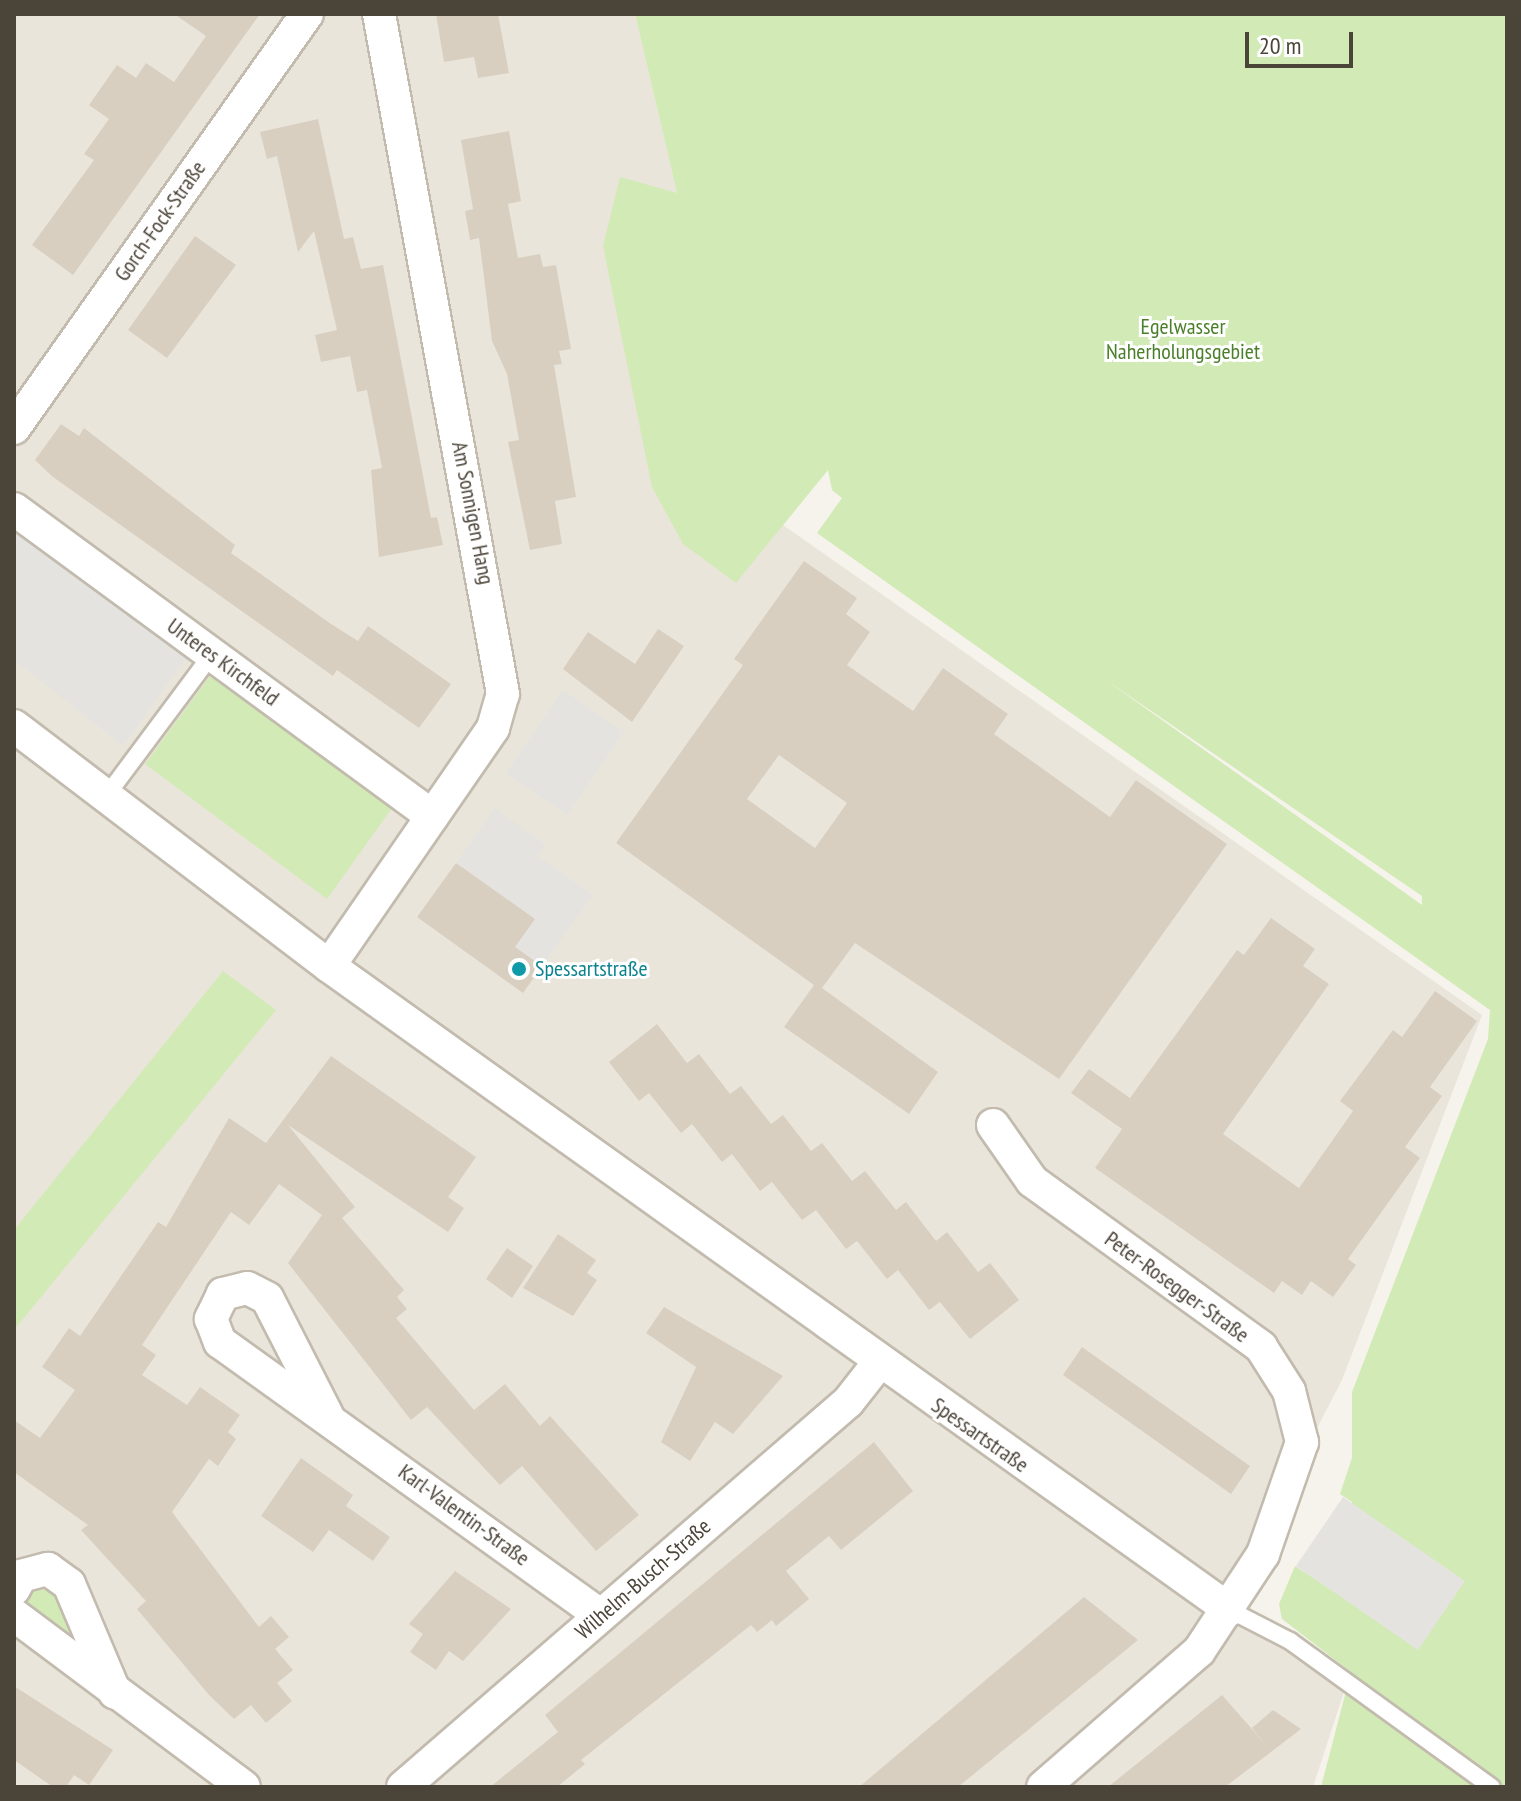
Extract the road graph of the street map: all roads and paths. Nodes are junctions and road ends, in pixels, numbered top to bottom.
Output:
1 (307, 14) edge
2 (379, 14) edge
3 (14, 428) edge
4 (14, 509) edge
5 (212, 654) junction
6 (14, 726) edge
7 (104, 799) junction
8 (432, 816) junction
9 (329, 966) junction
10 (993, 1125) dead end
11 (877, 1365) junction
12 (327, 1415) dead end
13 (14, 1589) edge
14 (1230, 1610) junction
15 (14, 1615) edge
16 (600, 1615) junction
17 (115, 1693) junction
18 (244, 1787) edge
19 (403, 1787) edge
20 (1043, 1787) edge
21 (1492, 1787) edge

1 - 3 street, Gorch-Fock-Straße
2 - 8 street, Am Sonnigen Hang
4 - 5 street, Unteres Kirchfeld
5 - 7 lane
5 - 8 street, Unteres Kirchfeld
6 - 7 street, Spessartstraße
7 - 9 street, Spessartstraße
8 - 9 street, Am Sonnigen Hang
9 - 11 street, Spessartstraße
10 - 14 street, Peter-Rosegger-Straße
11 - 14 street, Spessartstraße
11 - 16 street, Wilhelm-Busch-Straße
12 - 16 street, Karl-Valentin-Straße
13 - 17 street
14 - 20 street, Peter-Rosegger-Straße
14 - 21 lane, Spessartstraße
15 - 17 street
16 - 19 street, Wilhelm-Busch-Straße
17 - 18 street

